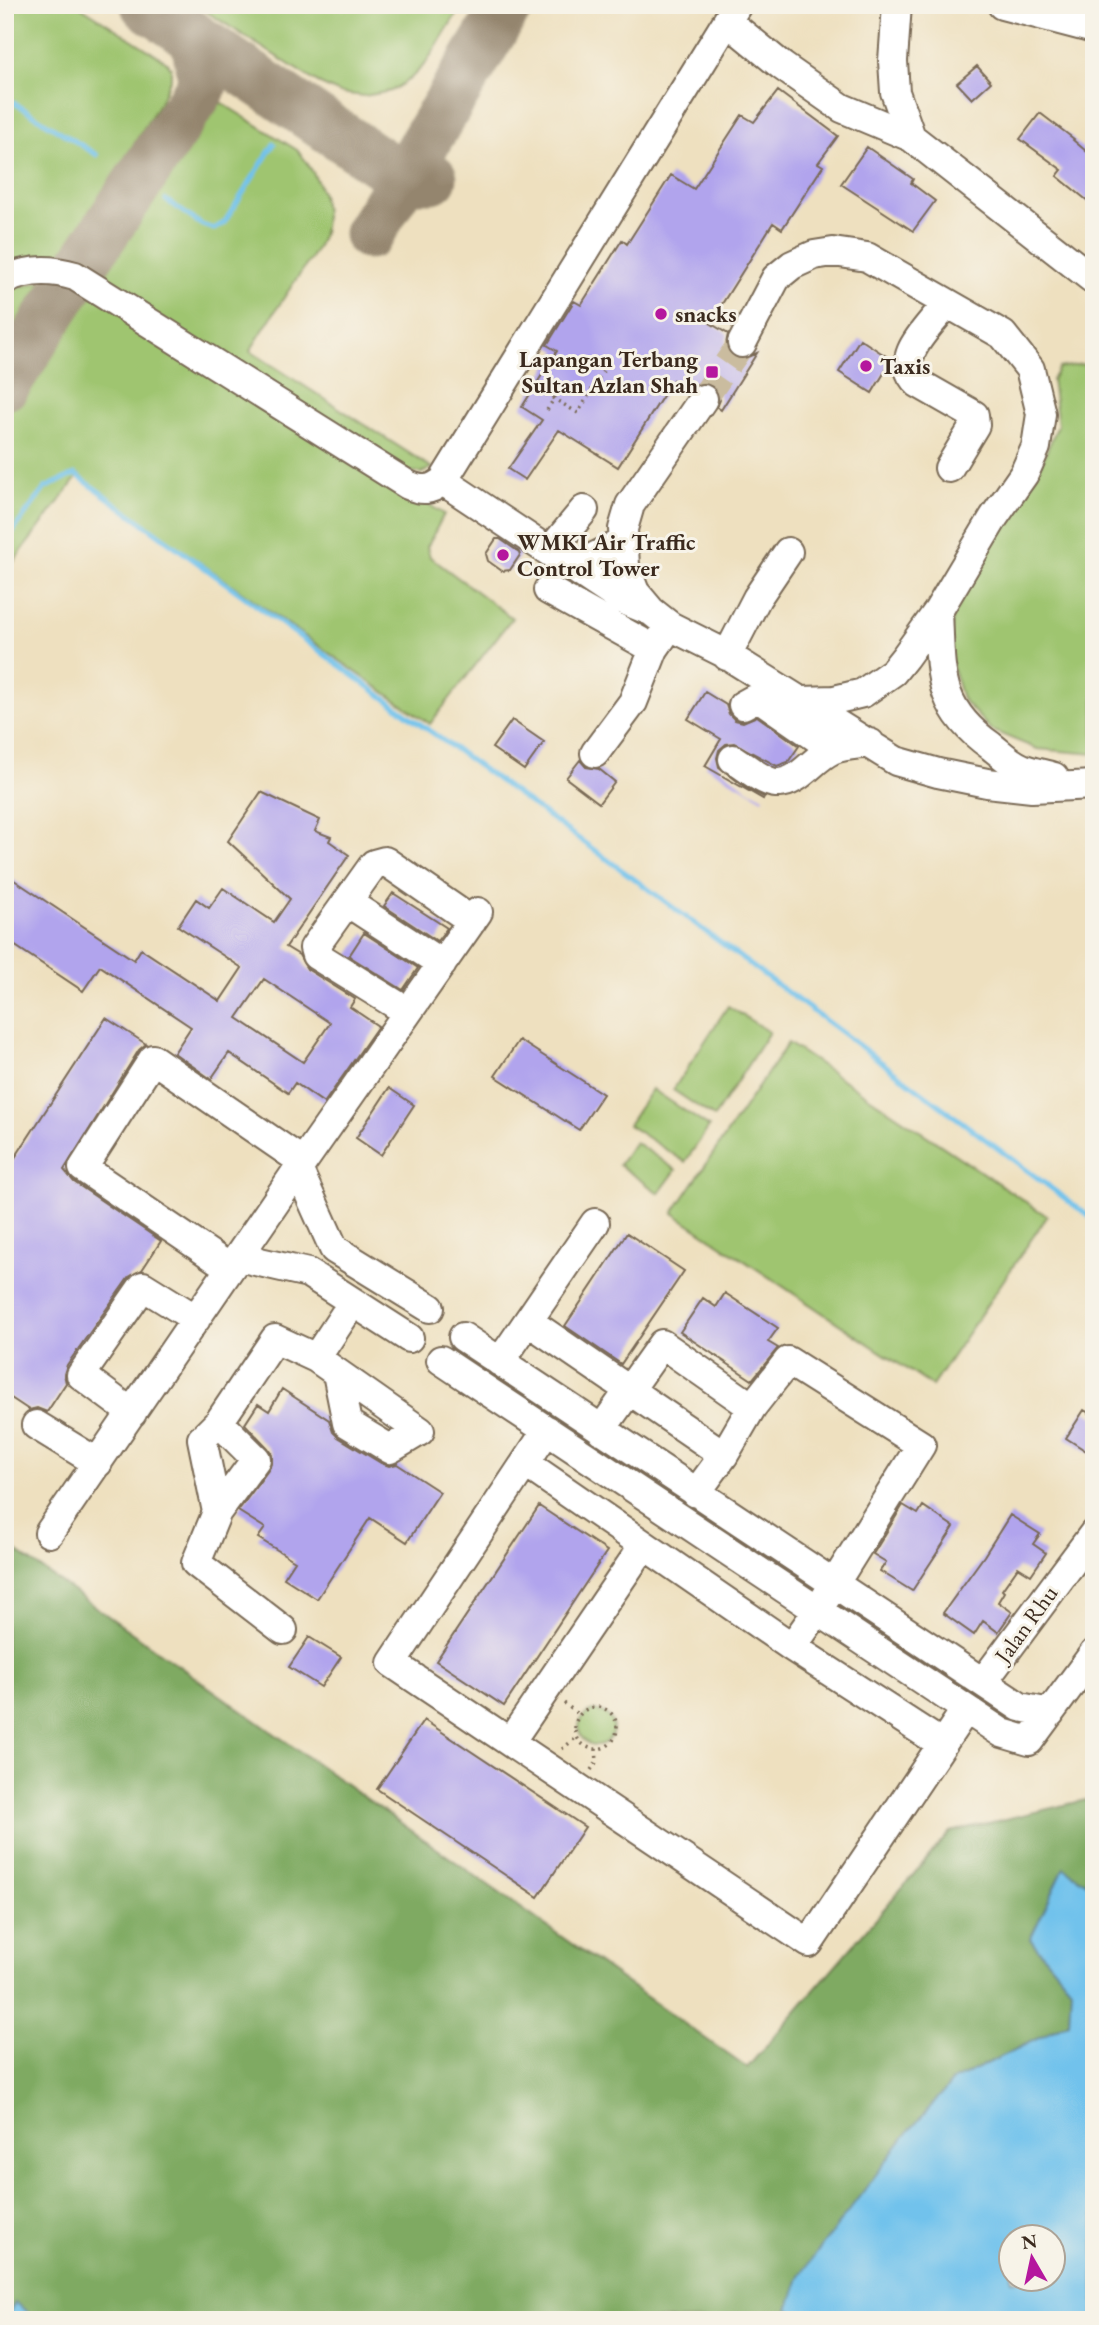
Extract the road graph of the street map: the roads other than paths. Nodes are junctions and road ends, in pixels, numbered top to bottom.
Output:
1 (897, 5) edge
2 (1002, 5) edge
3 (732, 13) edge
4 (1094, 29) edge
5 (911, 137) junction
6 (5, 280) edge
7 (1094, 280) edge
8 (947, 303) junction
9 (749, 339) tunnel mouth
10 (711, 404) tunnel mouth
11 (949, 468) dead end
12 (443, 481) junction
13 (584, 510) dead end
14 (622, 543) junction
15 (788, 552) dead end
16 (561, 559) junction
17 (548, 590) dead end
18 (938, 611) junction
19 (661, 618) junction
20 (654, 649) junction
21 (727, 656) junction
22 (802, 701) junction
23 (743, 705) dead end
24 (870, 743) junction
25 (833, 749) junction
26 (595, 753) dead end
27 (733, 759) dead end
28 (1090, 785) edge
29 (348, 902) junction
30 (442, 964) junction
31 (408, 1012) junction
32 (300, 1166) junction
33 (595, 1223) dead end
34 (234, 1263) junction
35 (353, 1302) junction
36 (430, 1308) junction
37 (196, 1319) junction
38 (528, 1321) junction
39 (409, 1338) junction
40 (463, 1338) junction
41 (441, 1360) junction
42 (500, 1362) junction
43 (326, 1366) junction
44 (628, 1390) junction
45 (752, 1408) junction
46 (132, 1413) junction
47 (219, 1422) junction
48 (36, 1425) dead end
49 (547, 1430) junction
50 (601, 1430) junction
51 (420, 1431) dead end
52 (724, 1455) junction
53 (98, 1463) junction
54 (525, 1463) junction
55 (696, 1493) junction
56 (217, 1512) junction
57 (49, 1533) dead end
58 (1094, 1533) edge
59 (644, 1545) junction
60 (834, 1584) junction
61 (818, 1610) junction
62 (283, 1630) dead end
63 (792, 1647) junction
64 (1094, 1653) edge
65 (984, 1682) junction
66 (966, 1709) junction
67 (1050, 1713) junction
68 (510, 1742) junction
69 (942, 1744) junction

1 - 5 street
2 - 4 street
3 - 5 street
3 - 12 street
5 - 7 street
6 - 12 street
8 - 9 street
8 - 11 street
8 - 18 street
10 - 14 street
12 - 16 street
13 - 16 street
14 - 16 street
14 - 19 street
15 - 21 street
16 - 19 street
17 - 20 street
18 - 22 street
18 - 28 street
19 - 20 street
19 - 21 street
20 - 26 street
21 - 22 street
22 - 24 street
23 - 25 street
24 - 25 street
24 - 28 street
25 - 27 street
29 - 30 street
29 - 30 street
29 - 31 street
30 - 31 street
31 - 32 street
32 - 34 street
32 - 34 street
32 - 36 street
33 - 38 street
34 - 35 street
34 - 37 street
35 - 39 street
35 - 43 street
36 - 39 street
36 - 40 street
37 - 46 street
37 - 46 street
38 - 42 street
38 - 44 street
39 - 41 street
40 - 41 street
40 - 42 street
41 - 49 street
42 - 50 street
43 - 47 street
43 - 51 street
44 - 45 street
44 - 50 street
44 - 52 street
45 - 52 street
45 - 60 street
46 - 53 street
47 - 56 street
47 - 56 street
48 - 53 street
49 - 54 street
49 - 61 street
50 - 55 street
52 - 55 street
53 - 57 street
54 - 59 street
54 - 68 street
55 - 60 street
56 - 62 street
58 - 65 street, Jalan Rhu
59 - 63 street
59 - 68 street
60 - 61 street
60 - 65 street
61 - 63 street
61 - 66 street
63 - 69 street
64 - 67 street
65 - 67 street
66 - 67 street
66 - 69 street
68 - 69 street

